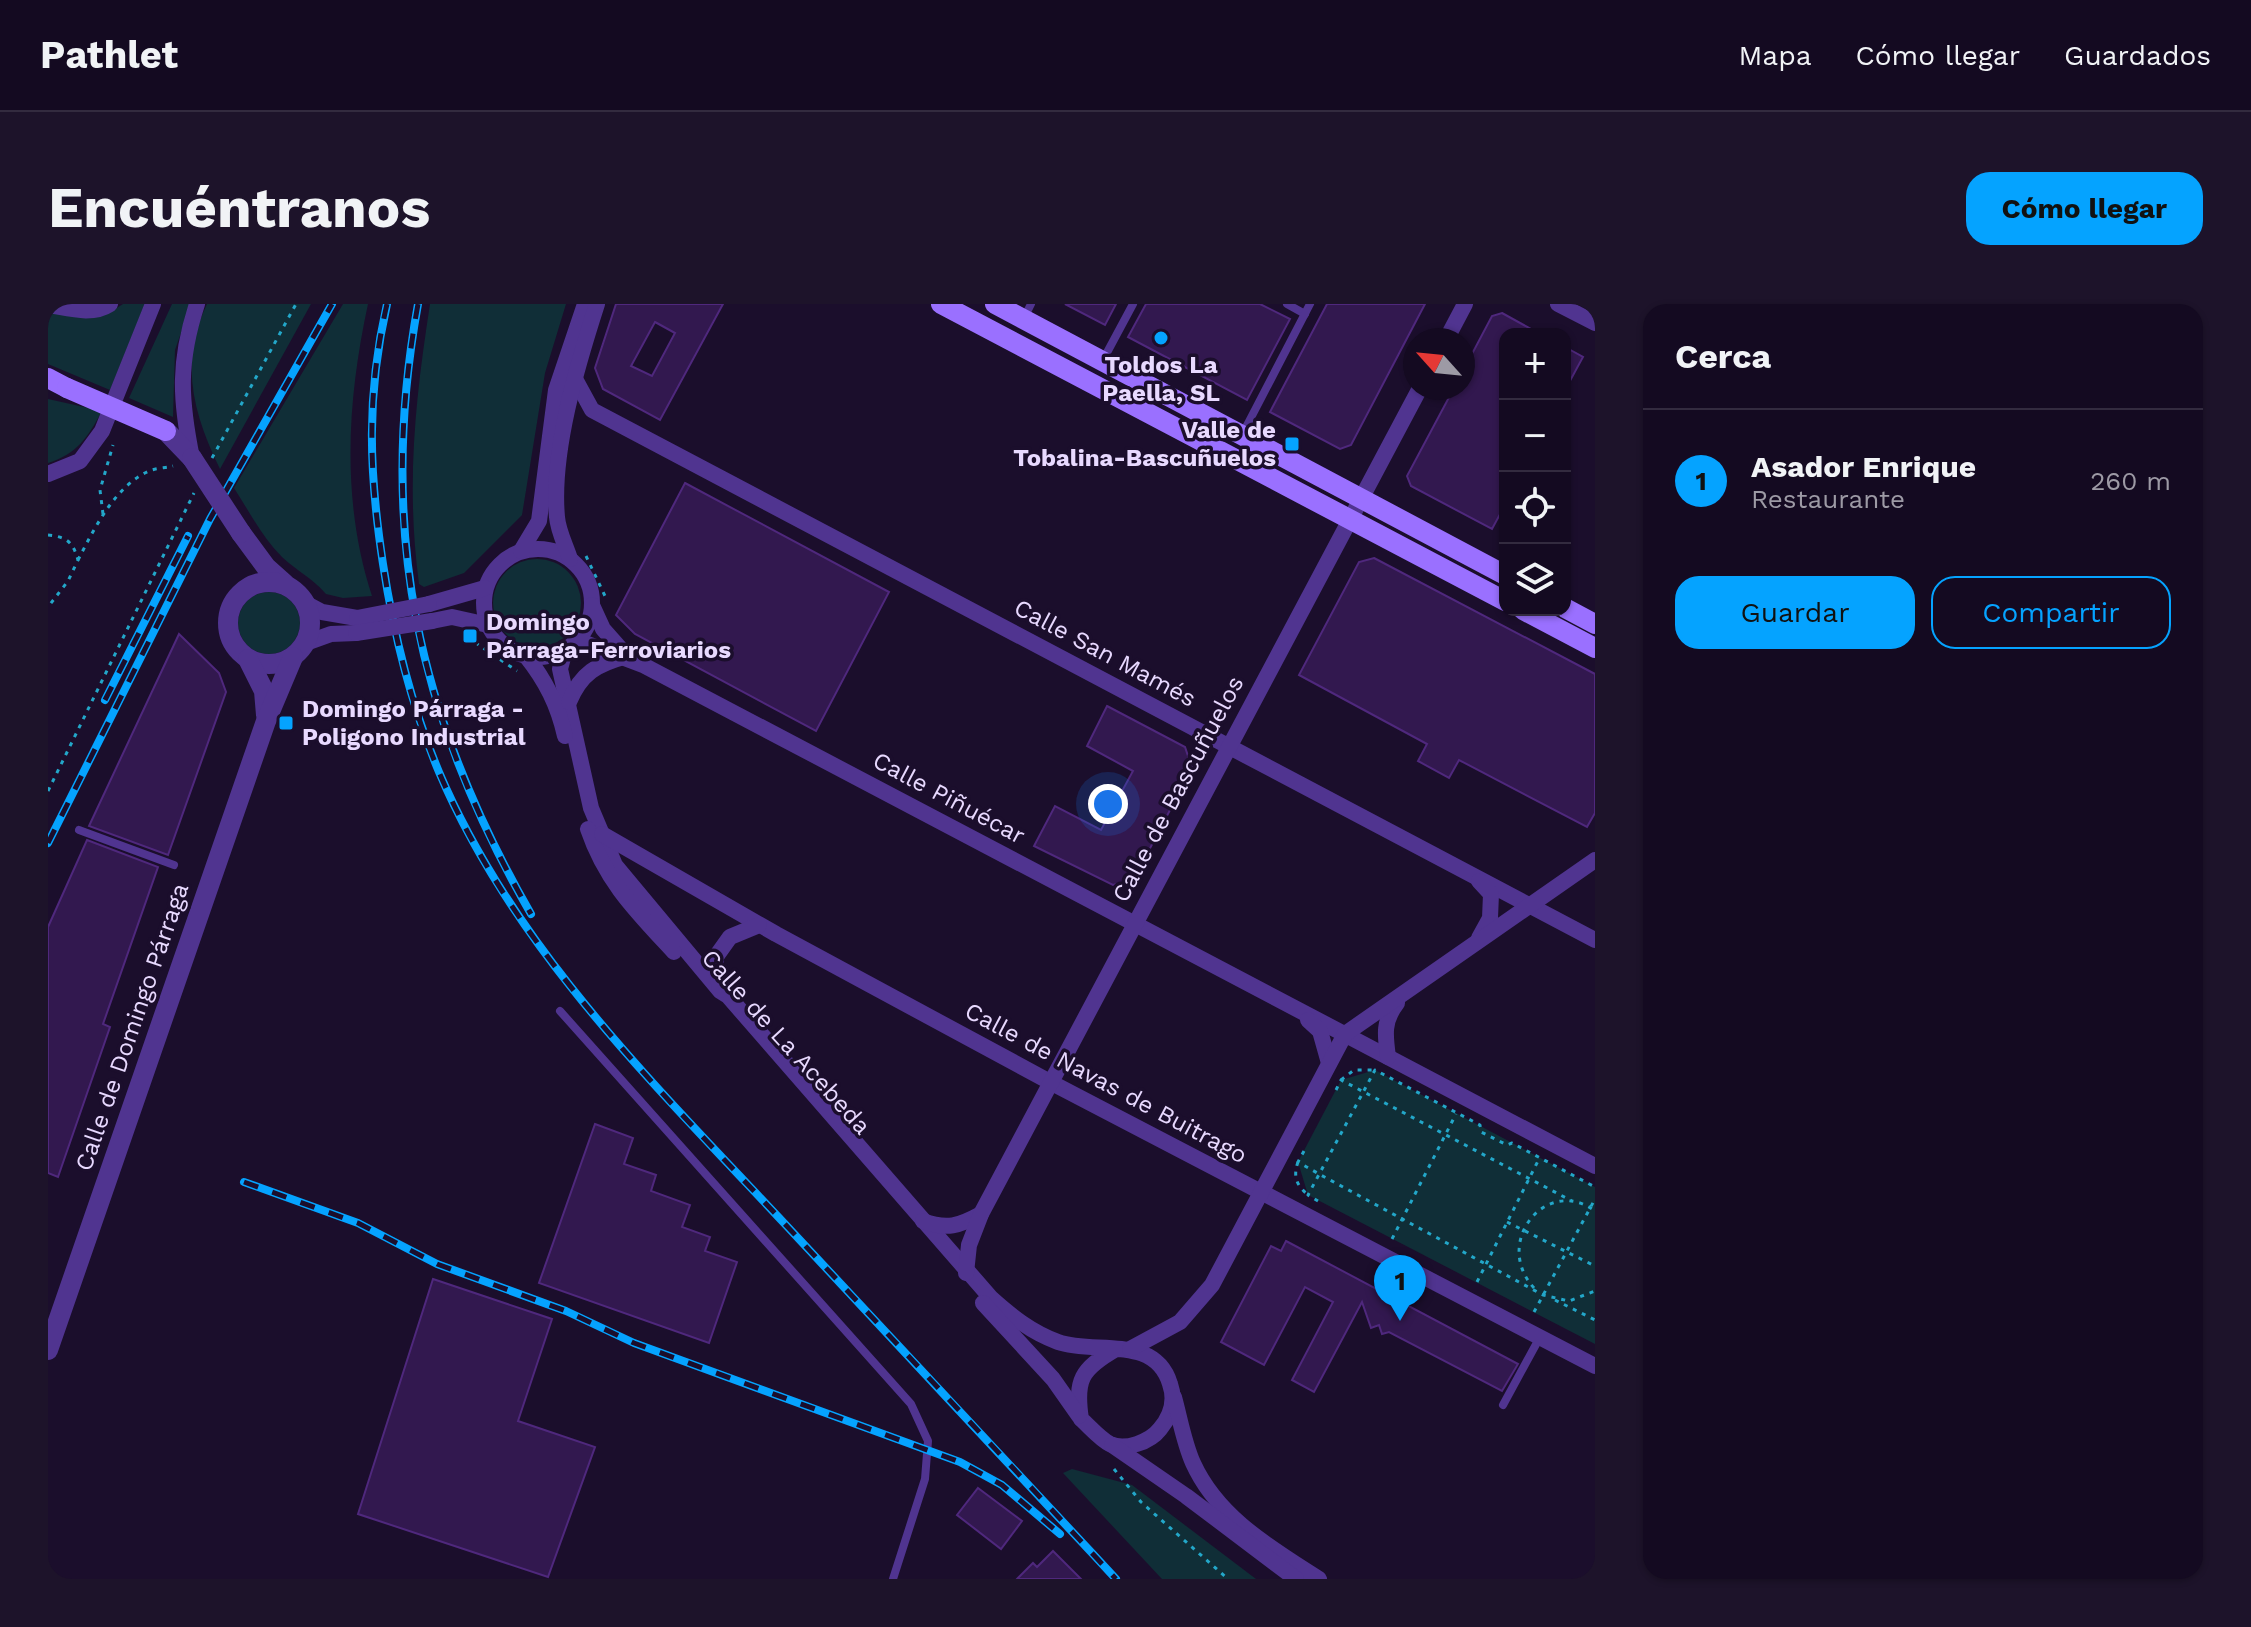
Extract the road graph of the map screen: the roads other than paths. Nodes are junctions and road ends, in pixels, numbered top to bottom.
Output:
1 (153, 304) edge
2 (164, 304) edge
3 (197, 304) edge
4 (585, 304) edge
5 (597, 304) edge
6 (941, 304) edge
7 (995, 304) edge
8 (1133, 304) edge
9 (1287, 304) edge
10 (1310, 304) edge
11 (1465, 304) edge
12 (1558, 304) edge
13 (48, 305) edge
14 (104, 306) edge
15 (1027, 311) edge
16 (1305, 314) junction
17 (1595, 323) edge
18 (1452, 328) edge
19 (138, 344) junction
20 (1103, 360) junction
21 (574, 377) junction
22 (54, 383) edge
23 (1414, 400) edge
24 (592, 410) junction
25 (566, 421) junction
26 (166, 431) joint
27 (1243, 434) junction
28 (200, 461) junction
29 (48, 474) edge
30 (1362, 499) junction
31 (1349, 519) junction
32 (241, 533) junction
33 (521, 551) junction
34 (575, 553) junction
35 (1499, 572) edge
36 (286, 585) junction
37 (248, 587) junction
38 (485, 588) junction
39 (1499, 598) edge
40 (307, 604) junction
41 (599, 605) junction
42 (1571, 611) edge
43 (430, 612) junction
44 (1534, 616) edge
45 (1595, 624) edge
46 (488, 625) junction
47 (356, 626) junction
48 (571, 645) junction
49 (1595, 648) edge
50 (299, 650) junction
51 (627, 656) junction
52 (248, 659) junction
53 (523, 664) junction
54 (569, 702) junction
55 (266, 721) junction
56 (1229, 745) junction
57 (79, 830) dead end
58 (600, 833) junction
59 (1595, 860) edge
60 (174, 865) dead end
61 (1475, 876) junction
62 (1529, 905) junction
63 (1134, 922) junction
64 (759, 925) junction
65 (1595, 940) edge
66 (1476, 943) junction
67 (720, 991) junction
68 (1406, 993) junction
69 (1295, 1008) junction
70 (560, 1011) dead end
71 (1345, 1034) junction
72 (1388, 1057) junction
73 (1329, 1063) junction
74 (1050, 1082) junction
75 (1595, 1166) edge
76 (1261, 1191) junction
77 (981, 1214) junction
78 (923, 1221) junction
79 (966, 1273) junction
80 (53, 1320) edge
81 (1540, 1337) junction
82 (1123, 1349) junction
83 (48, 1350) edge
84 (1595, 1366) edge
85 (1174, 1395) junction
86 (1503, 1405) dead end
87 (1081, 1419) junction
88 (1110, 1444) junction
89 (893, 1579) edge
90 (1296, 1579) edge
91 (1319, 1579) edge

1 - 19 street
2 - 19 street
3 - 28 street
4 - 33 street
5 - 21 street
6 - 31 main road
7 - 15 main road
8 - 20 lane
9 - 16 lane
10 - 16 lane
11 - 18 street
12 - 17 street
13 - 14 street
15 - 20 main road
16 - 27 lane
19 - 29 street
20 - 27 main road
21 - 24 street
21 - 25 street
22 - 26 main road, bridge
23 - 30 street, Calle de Bascuñuelos
24 - 25 street
24 - 56 street, Calle San Mamés
25 - 34 street
26 - 28 street
27 - 30 main road
28 - 32 street, bridge
30 - 31 street, Calle de Bascuñuelos
30 - 35 main road
31 - 39 main road
31 - 56 street, Calle de Bascuñuelos
32 - 36 street
32 - 37 street
33 - 34 street
33 - 38 street
34 - 41 street
36 - 37 street
36 - 40 street
37 - 52 street
38 - 43 street
38 - 46 street
40 - 47 street
40 - 50 street
41 - 48 street
41 - 51 street
42 - 45 main road
43 - 46 street
43 - 47 street, bridge
44 - 49 main road
46 - 53 street
47 - 50 street
48 - 51 street, Calle Piñuécar
48 - 53 street
48 - 54 street, Calle de La Acebeda
50 - 52 street
50 - 55 street, Calle de Domingo Párraga
51 - 54 street
51 - 63 street, Calle Piñuécar
52 - 55 street, Calle de Domingo Párraga
53 - 87 street, Calle de La Acebeda
54 - 58 street, Calle de La Acebeda
55 - 80 street, Calle de Domingo Párraga
56 - 61 street, Calle San Mamés
56 - 63 street, Calle de Bascuñuelos
57 - 60 lane
58 - 64 street, Calle de Navas de Buitrago
58 - 67 street, Calle de La Acebeda
59 - 62 street
61 - 62 street, Calle San Mamés
61 - 66 street
62 - 65 street, Calle San Mamés
62 - 66 street
63 - 69 street, Calle Piñuécar
63 - 74 street, Calle de Bascuñuelos
64 - 67 street
64 - 74 street, Calle de Navas de Buitrago
66 - 68 street
67 - 78 street, Calle de La Acebeda
68 - 71 street
68 - 72 street
69 - 71 street, Calle Piñuécar
69 - 73 street, Calle Piñuécar
70 - 89 lane
71 - 72 street, Calle Piñuécar
71 - 73 street
72 - 75 street, Calle Piñuécar
73 - 76 street
74 - 76 street, Calle de Navas de Buitrago
74 - 77 street, Calle de Bascuñuelos
76 - 81 street, Calle de Navas de Buitrago
76 - 82 street
77 - 78 street
77 - 79 street, Calle de Bascuñuelos
78 - 79 street, Calle de La Acebeda
79 - 82 street, Calle de La Acebeda
80 - 83 street, Calle de Domingo Párraga
81 - 84 street, Calle de Navas de Buitrago
81 - 86 lane
82 - 85 street
82 - 87 street
85 - 88 street
85 - 91 street
87 - 88 street
88 - 90 street

